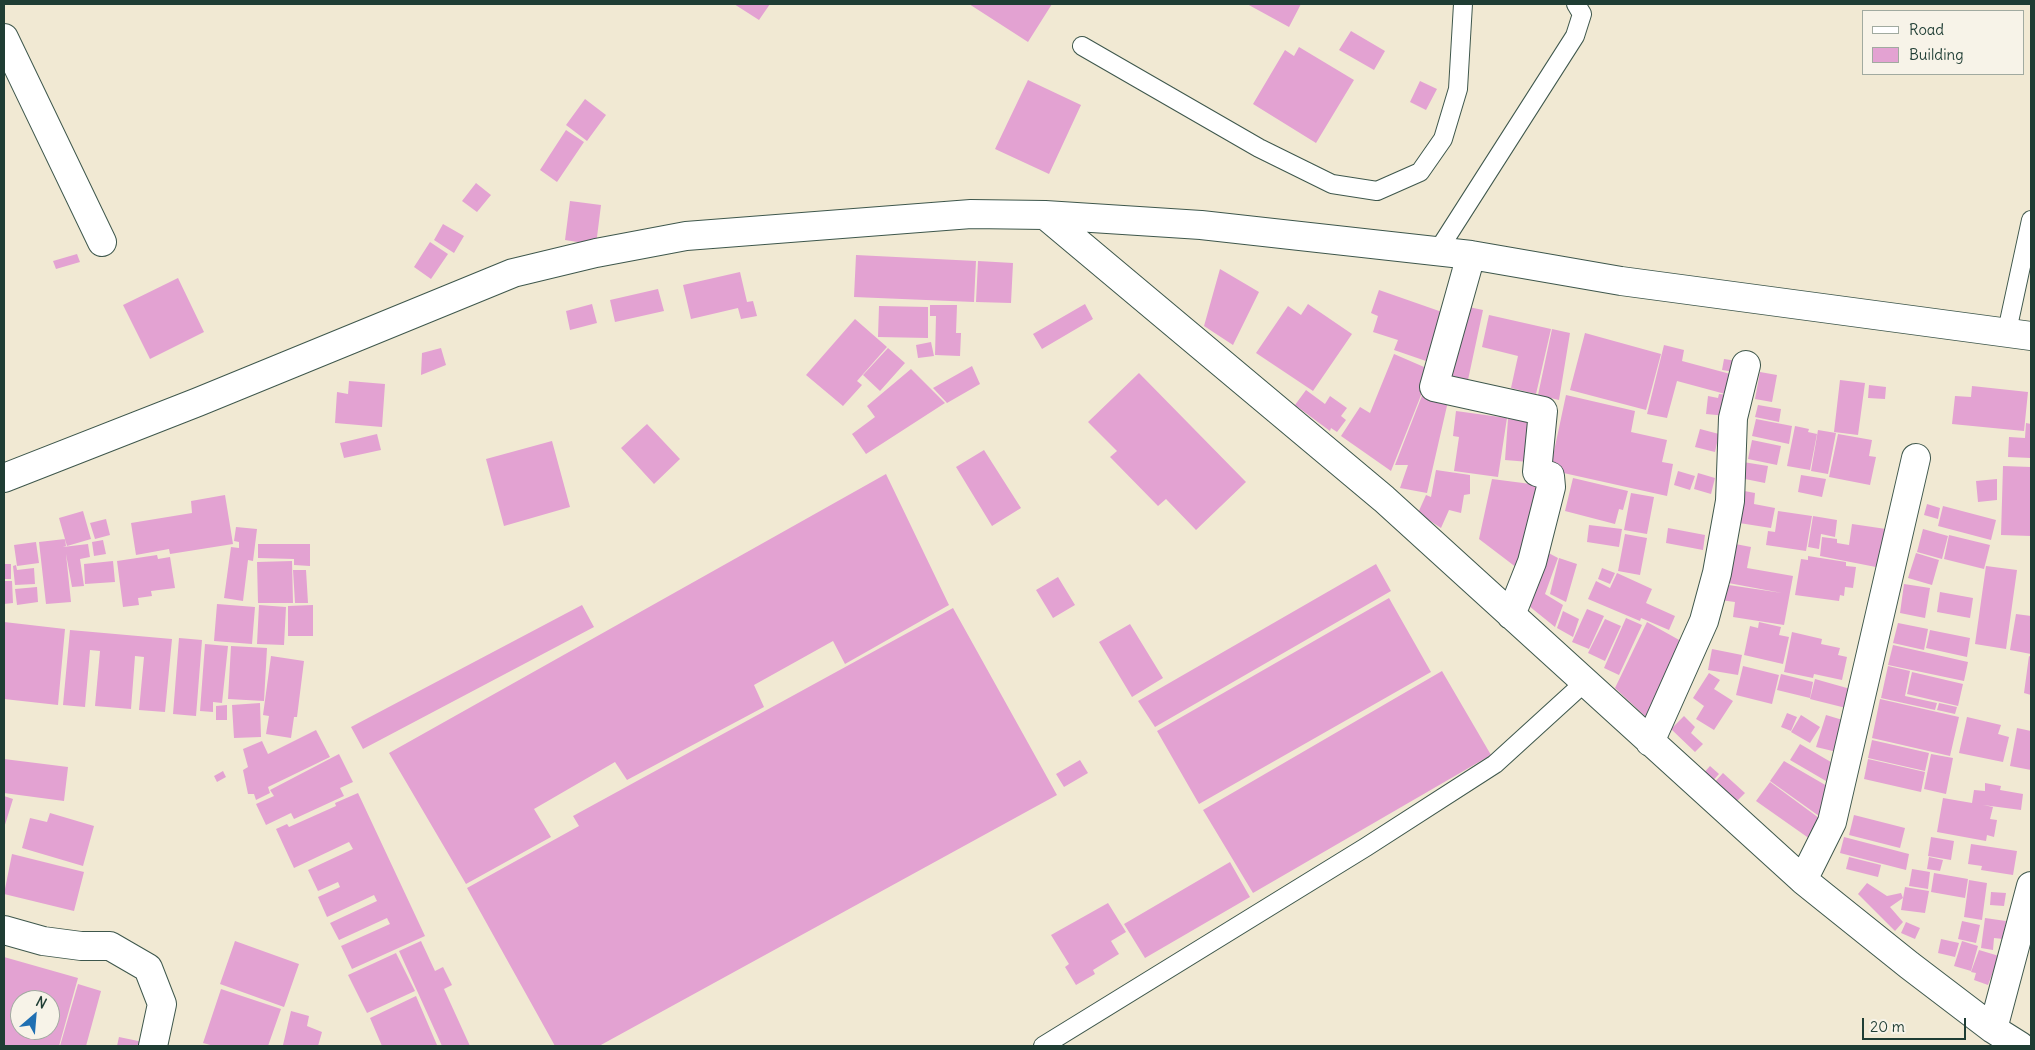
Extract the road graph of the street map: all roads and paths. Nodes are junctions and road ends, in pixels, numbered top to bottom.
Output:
1 (1462, 4) edge
2 (1576, 4) edge
3 (4, 38) edge
4 (1082, 46) dead end
5 (1045, 215) junction
6 (2031, 220) edge
7 (102, 242) dead end
8 (1437, 252) junction
9 (1471, 255) junction
10 (2019, 333) edge
11 (1746, 365) dead end
12 (1916, 458) dead end
13 (4, 478) edge
14 (1511, 615) junction
15 (1585, 682) junction
16 (1650, 742) junction
17 (1802, 880) junction
18 (2031, 886) edge
19 (4, 930) edge
20 (1993, 1030) junction
21 (153, 1046) edge
22 (1043, 1046) edge
23 (2020, 1046) edge

1 - 4 lane
2 - 8 lane
3 - 7 street
5 - 8 street
5 - 13 street
5 - 14 street
6 - 10 lane
8 - 9 street
9 - 10 street
9 - 14 street
11 - 16 street
12 - 17 street
14 - 15 street
15 - 16 street
15 - 22 lane
16 - 17 street
17 - 20 street
18 - 20 street
19 - 21 street
20 - 23 street

